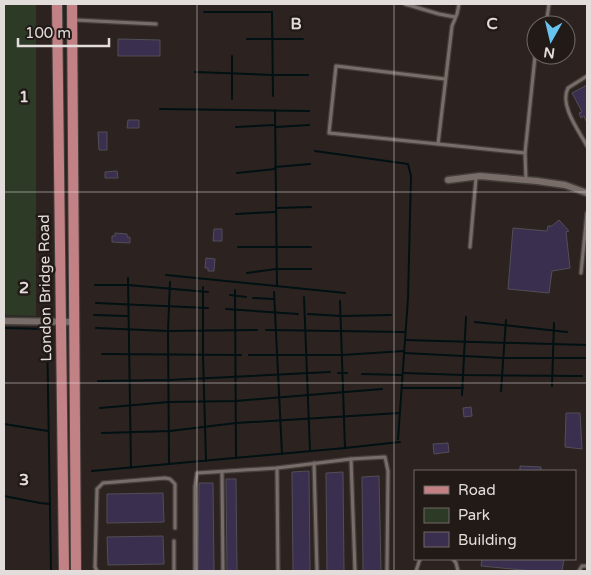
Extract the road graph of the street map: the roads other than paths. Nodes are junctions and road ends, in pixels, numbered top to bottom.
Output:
1 (57, 4) edge
2 (72, 4) edge
3 (405, 4) edge
4 (459, 4) edge
5 (456, 17) junction
6 (72, 20) junction
7 (156, 24) dead end
8 (534, 65) edge
9 (587, 76) edge
10 (445, 79) junction
11 (72, 103) junction
12 (58, 104) junction
13 (438, 144) junction
14 (587, 146) edge
15 (524, 152) junction
16 (476, 177) junction
17 (448, 180) dead end
18 (526, 180) junction
19 (587, 193) edge
20 (587, 213) edge
21 (470, 247) dead end
22 (581, 273) dead end
23 (4, 321) edge
24 (60, 322) junction
25 (73, 322) junction
26 (352, 459) junction
27 (314, 464) junction
28 (277, 468) junction
29 (222, 472) junction
30 (175, 528) dead end
31 (174, 541) dead end
32 (587, 566) edge
33 (64, 571) edge
34 (76, 571) edge
35 (97, 571) edge
36 (174, 571) edge
37 (195, 571) edge
38 (223, 571) edge
39 (278, 571) edge
40 (317, 571) edge
41 (355, 571) edge
42 (387, 571) edge
43 (579, 571) edge

1 - 12 main road, London Bridge Road
2 - 6 main road, London Bridge Road
3 - 5 lane
4 - 5 lane
5 - 10 lane
6 - 7 lane
6 - 11 main road, London Bridge Road
8 - 15 lane
9 - 14 lane
10 - 13 lane
10 - 13 lane
11 - 12 main road
11 - 25 main road, London Bridge Road
12 - 24 main road, London Bridge Road
13 - 15 lane
15 - 18 lane
16 - 17 street
16 - 18 street
16 - 21 lane
18 - 19 street
20 - 22 lane
23 - 24 street
24 - 25 street
24 - 33 main road, London Bridge Road
25 - 34 main road, London Bridge Road
26 - 27 lane
26 - 41 lane
26 - 42 lane
27 - 28 lane
27 - 40 lane
28 - 29 lane
28 - 39 lane
29 - 37 lane
29 - 38 lane
30 - 35 lane
31 - 36 lane
32 - 43 lane

